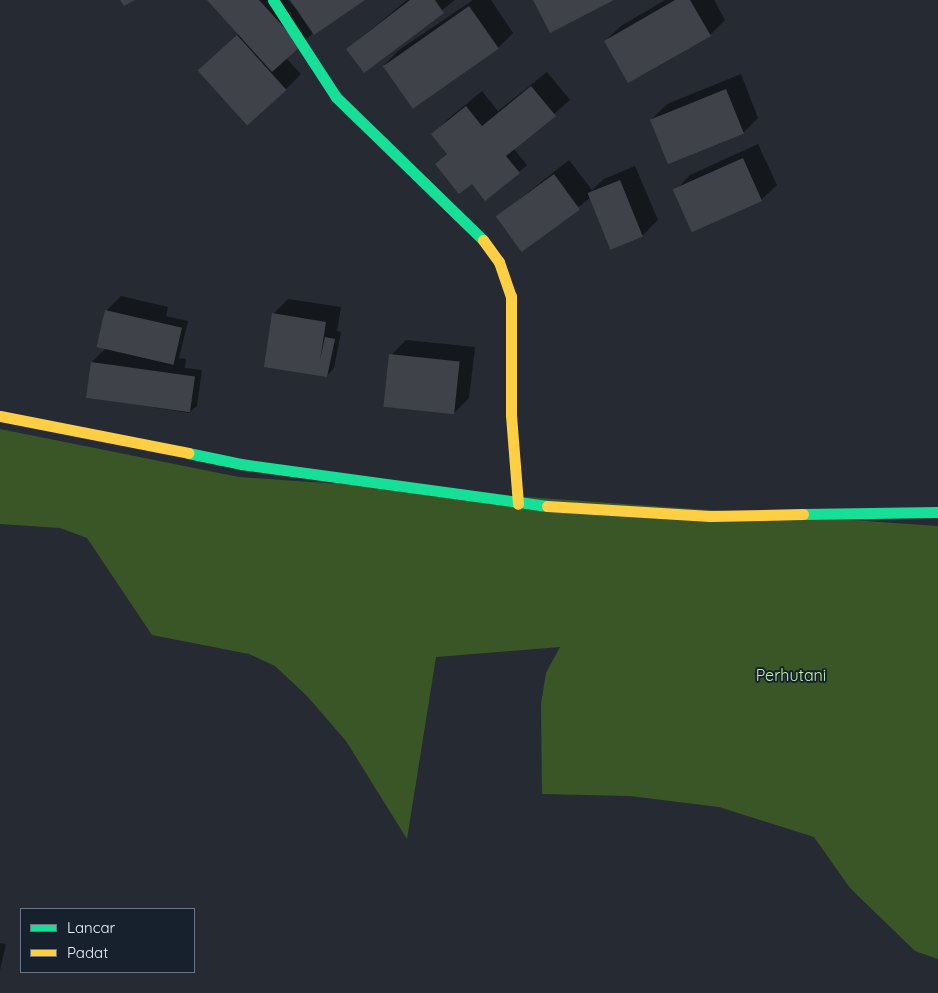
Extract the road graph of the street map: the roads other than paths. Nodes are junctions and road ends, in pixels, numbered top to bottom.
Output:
1 (273, 0) edge
2 (0, 416) edge
3 (518, 504) junction
4 (938, 512) edge

1 - 3 street
2 - 3 street
3 - 4 street

